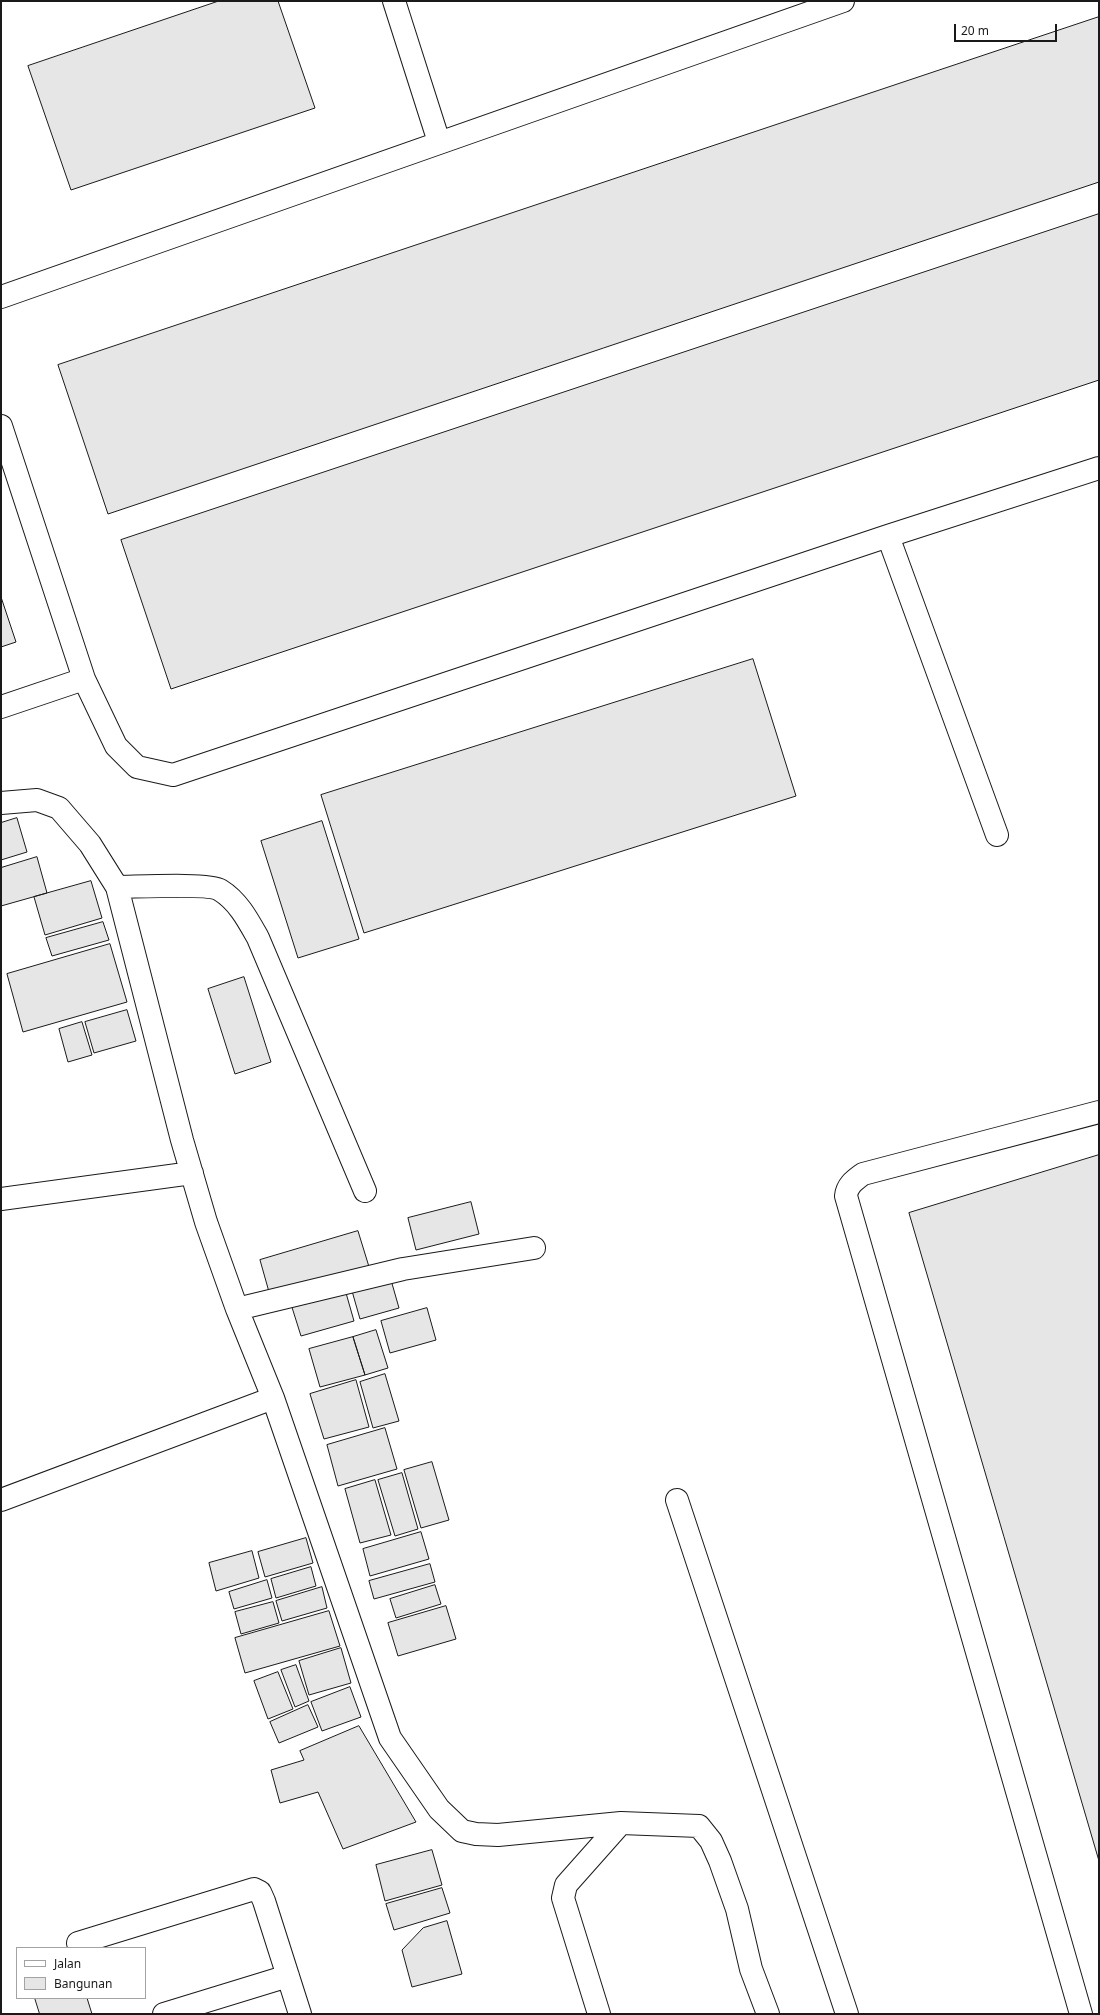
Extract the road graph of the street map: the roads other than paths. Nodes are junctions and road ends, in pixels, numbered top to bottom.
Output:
1 (394, 1) edge
2 (843, 1) edge
3 (439, 142) junction
4 (1, 297) edge
5 (1, 426) edge
6 (1099, 468) edge
7 (888, 536) junction
8 (84, 679) junction
9 (1, 707) edge
10 (1, 803) edge
11 (997, 835) dead end
12 (117, 887) junction
13 (1099, 1112) edge
14 (192, 1173) junction
15 (365, 1191) dead end
16 (1, 1199) edge
17 (534, 1248) dead end
18 (237, 1309) junction
19 (272, 1398) junction
20 (1, 1500) edge
21 (677, 1500) dead end
22 (621, 1823) junction
23 (78, 1943) dead end
24 (288, 1976) junction
25 (164, 2014) edge
26 (300, 2014) edge
27 (599, 2014) edge
28 (768, 2014) edge
29 (847, 2014) edge
30 (1081, 2014) edge

1 - 3 lane
2 - 3 lane
3 - 4 lane
5 - 8 lane
6 - 7 lane
7 - 8 lane
7 - 11 lane
8 - 9 lane
10 - 12 lane
12 - 14 lane
12 - 15 lane
13 - 30 lane
14 - 16 lane
14 - 18 lane
17 - 18 lane
18 - 19 lane
19 - 20 lane
19 - 22 lane
21 - 29 lane
22 - 27 lane
22 - 28 lane
23 - 24 lane
24 - 25 lane
24 - 26 lane

